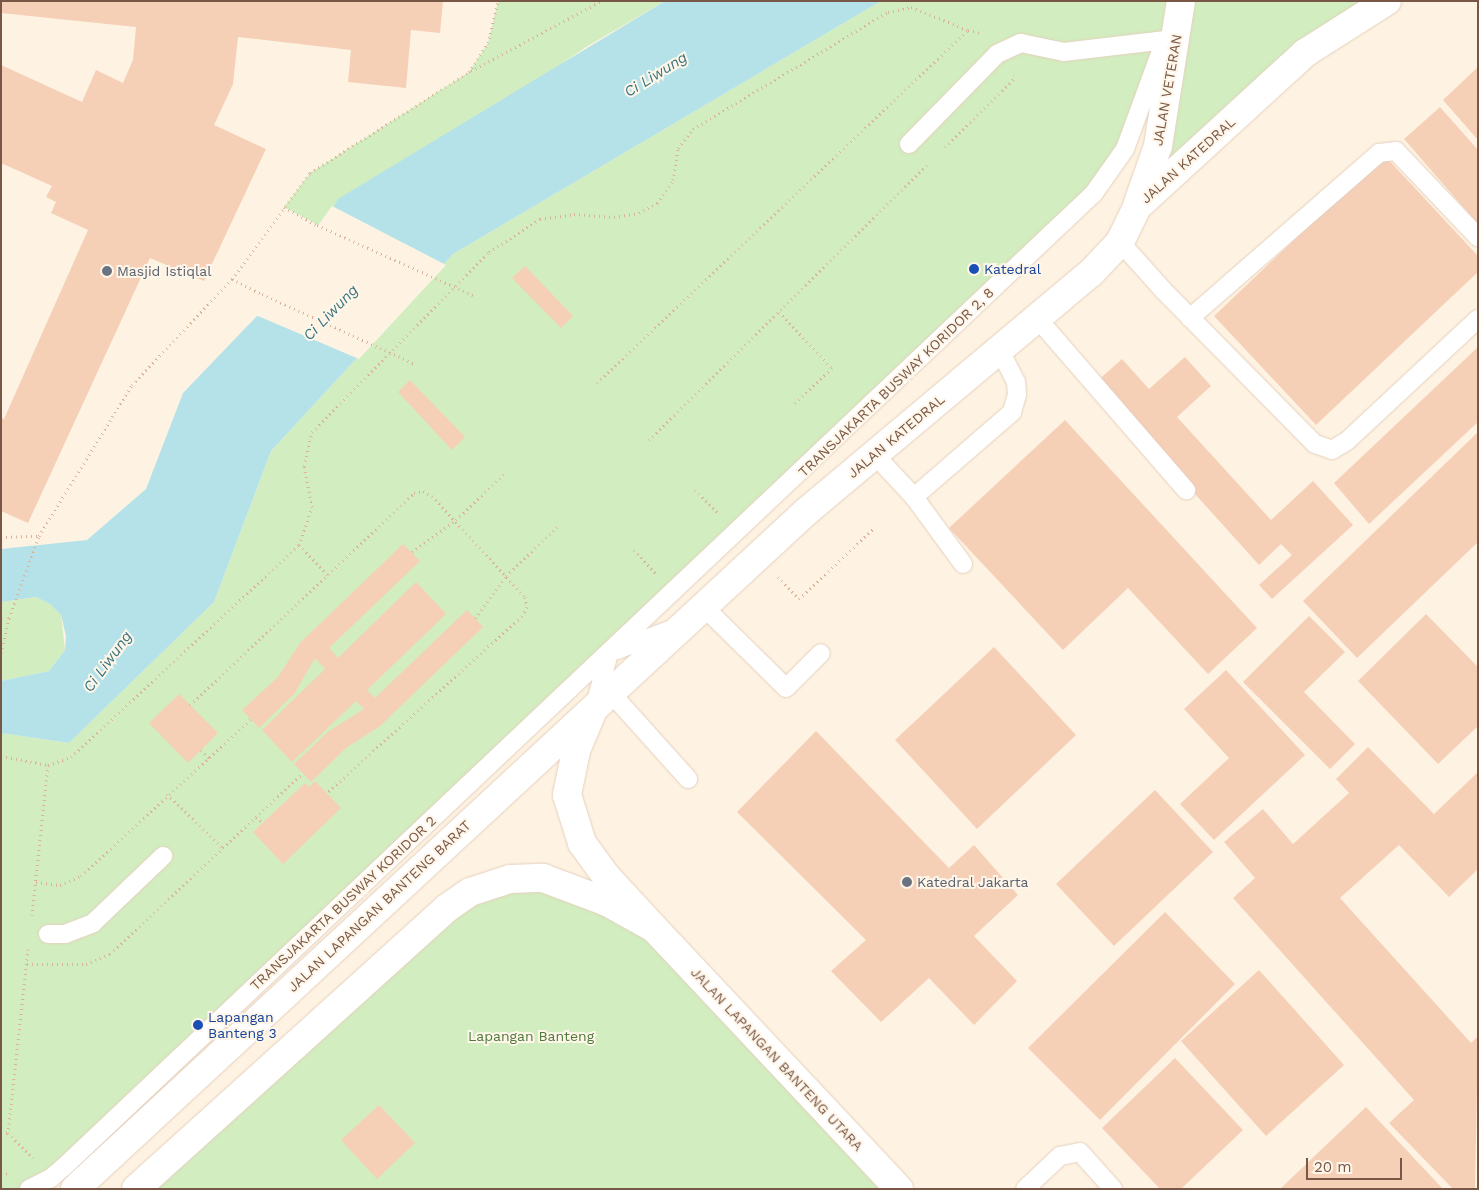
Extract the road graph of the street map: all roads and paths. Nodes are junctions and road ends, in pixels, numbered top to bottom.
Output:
1 (498, 1) edge
2 (600, 1) edge
3 (1176, 1) edge
4 (1181, 1) edge
5 (1387, 1) edge
6 (968, 30) junction
7 (1171, 40) junction
8 (1021, 43) junction
9 (469, 72) junction
10 (910, 144) dead end
11 (284, 207) junction
12 (1137, 207) junction
13 (1478, 238) edge
14 (1120, 242) junction
15 (232, 279) junction
16 (474, 295) dead end
17 (779, 312) junction
18 (1037, 318) junction
19 (1190, 318) junction
20 (1478, 320) edge
21 (1000, 350) junction
22 (415, 364) dead end
23 (597, 383) dead end
24 (794, 404) dead end
25 (649, 440) dead end
26 (874, 454) junction
27 (506, 472) dead end
28 (695, 490) dead end
29 (1186, 490) dead end
30 (914, 497) junction
31 (456, 520) junction
32 (558, 526) dead end
33 (873, 530) dead end
34 (737, 534) junction
35 (39, 536) junction
36 (1, 537) edge
37 (299, 545) junction
38 (634, 550) dead end
39 (412, 552) dead end
40 (963, 564) dead end
41 (328, 575) junction
42 (506, 576) junction
43 (660, 578) dead end
44 (799, 599) dead end
45 (694, 616) junction
46 (475, 618) dead end
47 (609, 652) junction
48 (1, 654) edge
49 (821, 654) dead end
50 (603, 699) junction
51 (190, 705) dead end
52 (250, 719) dead end
53 (201, 750) dead end
54 (209, 759) junction
55 (48, 765) dead end
56 (303, 773) dead end
57 (688, 779) dead end
58 (327, 793) dead end
59 (168, 794) junction
60 (256, 816) junction
61 (263, 822) dead end
62 (224, 849) junction
63 (163, 856) dead end
64 (36, 882) dead end
65 (654, 928) junction
66 (48, 934) dead end
67 (27, 964) dead end
68 (1, 1132) edge
69 (8, 1133) dead end
70 (29, 1189) edge
71 (75, 1189) edge
72 (136, 1189) edge
73 (899, 1189) edge
74 (1025, 1189) edge
75 (1113, 1189) edge

1 - 9 path
2 - 9 path
3 - 7 lane, TRANSJAKARTA BUSWAY KORIDOR 2, 8
4 - 7 main road, JALAN VETERAN
5 - 12 main road, JALAN KATEDRAL
6 - 8 path
6 - 23 path
6 - 37 path
7 - 8 lane
7 - 12 main road, JALAN VETERAN
7 - 34 lane, TRANSJAKARTA BUSWAY KORIDOR 2, 8
8 - 10 lane
8 - 17 path
9 - 11 path
11 - 15 path
11 - 16 path, bridge
12 - 14 main road, JALAN KATEDRAL
13 - 19 lane
14 - 18 main road, JALAN KATEDRAL
14 - 19 lane
15 - 22 path, bridge
15 - 35 path
17 - 24 path
17 - 25 path
18 - 21 main road, JALAN KATEDRAL
18 - 29 lane
19 - 20 lane
21 - 26 main road, JALAN KATEDRAL
21 - 30 lane
26 - 30 lane
26 - 45 main road, JALAN KATEDRAL
27 - 31 path
28 - 34 path
30 - 40 lane
31 - 39 path
31 - 41 path
31 - 42 path
32 - 42 path
33 - 44 path
34 - 47 lane, TRANSJAKARTA BUSWAY KORIDOR 2, 8
35 - 36 path
35 - 48 path
37 - 41 path
37 - 55 path
38 - 43 path
41 - 51 path
42 - 46 path
42 - 58 path
45 - 47 lane
45 - 49 lane
45 - 50 main road, JALAN KATEDRAL
47 - 50 lane
47 - 70 lane, TRANSJAKARTA BUSWAY KORIDOR 2
50 - 57 lane
50 - 65 main road, JALAN KATEDRAL
50 - 71 main road, JALAN LAPANGAN BANTENG BARAT
52 - 54 path
53 - 54 path
54 - 59 path
56 - 60 path
59 - 62 path
59 - 64 path
60 - 61 path
60 - 62 path
62 - 67 path
63 - 66 lane
65 - 72 main road
65 - 73 main road, JALAN LAPANGAN BANTENG UTARA
68 - 69 path
74 - 75 lane

